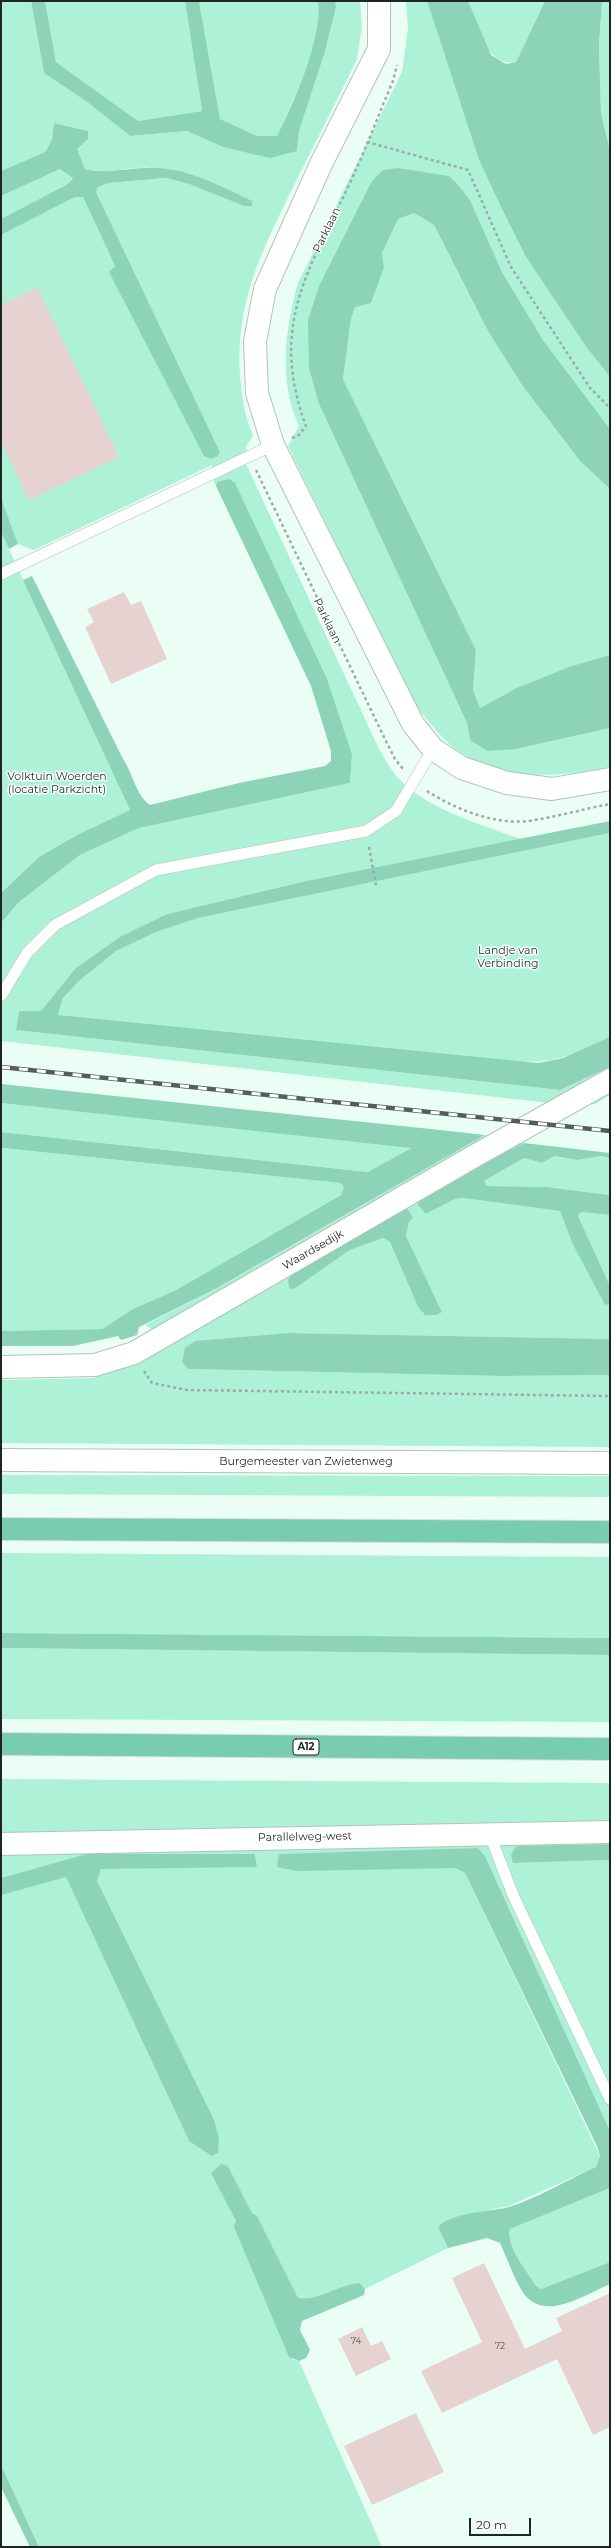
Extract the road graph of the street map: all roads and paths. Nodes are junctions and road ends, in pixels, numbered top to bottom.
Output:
1 (379, 1) edge
2 (398, 59) dead end
3 (367, 142) junction
4 (610, 408) edge
5 (272, 445) junction
6 (249, 455) junction
7 (1, 574) edge
8 (433, 749) junction
9 (610, 779) edge
10 (414, 782) junction
11 (610, 804) edge
12 (371, 857) dead end
13 (376, 885) dead end
14 (1, 996) edge
15 (610, 1080) edge
16 (134, 1353) junction
17 (1, 1367) edge
18 (610, 1396) edge
19 (1, 1460) edge
20 (610, 1463) edge
21 (1, 1529) edge
22 (610, 1532) edge
23 (1, 1744) edge
24 (610, 1749) edge
25 (610, 1832) edge
26 (490, 1835) junction
27 (1, 1844) edge
28 (610, 2099) edge

1 - 5 street
2 - 3 path, Parklaan
3 - 4 path
3 - 5 path, Parklaan
5 - 6 lane
5 - 8 street
6 - 7 lane
6 - 10 path, Parklaan
8 - 9 street
8 - 10 lane
10 - 11 path
10 - 14 lane
12 - 13 path
15 - 16 street, Waardsedijk
16 - 17 street, Waardsedijk
16 - 18 path
19 - 20 street, Burgemeester van Zwietenweg
21 - 22 highway
23 - 24 highway, A12
25 - 26 street, Parallelweg-west
26 - 27 street, Parallelweg-west
26 - 28 lane

